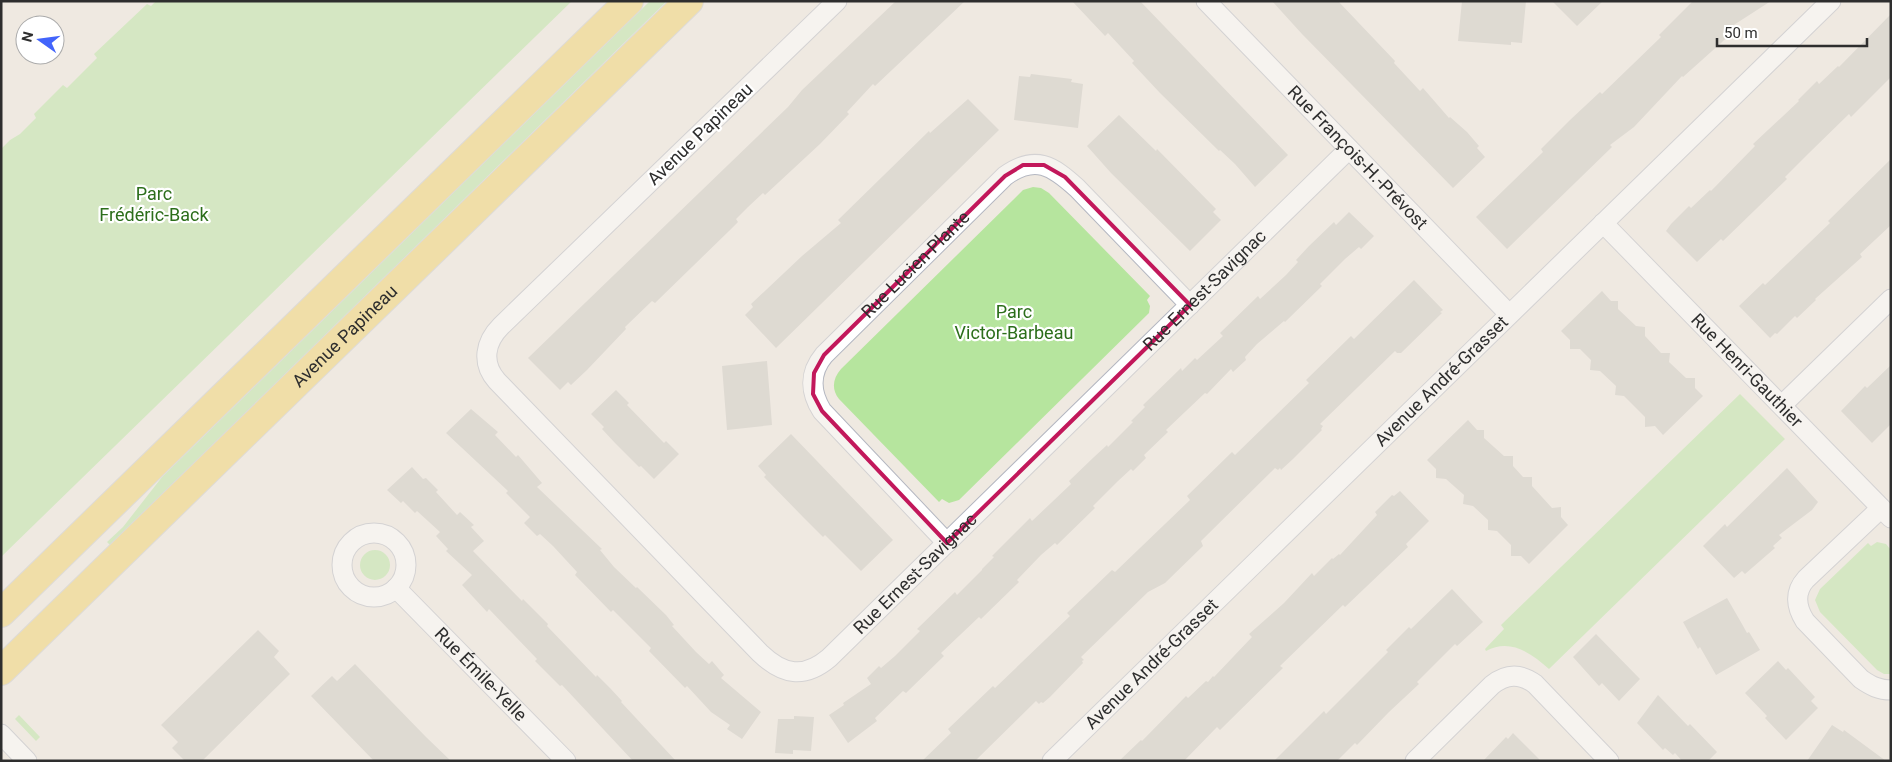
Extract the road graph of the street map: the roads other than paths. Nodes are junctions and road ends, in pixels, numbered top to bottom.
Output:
1 (629, 1) edge
2 (689, 1) edge
3 (837, 1) edge
4 (1206, 1) edge
5 (1831, 1) edge
6 (1349, 149) junction
7 (1603, 223) junction
8 (1891, 299) edge
9 (1190, 305) junction
10 (1509, 314) junction
11 (486, 355) joint
12 (1782, 405) junction
13 (1886, 513) edge
14 (947, 543) junction
15 (396, 588) dead end
16 (1, 614) edge
17 (1, 671) edge
18 (1891, 690) edge
19 (1, 734) edge
20 (27, 761) edge
21 (566, 761) edge
22 (1052, 761) edge
23 (1415, 761) edge
24 (1609, 761) edge

1 - 16 main road
2 - 17 main road, Avenue Papineau
3 - 11 street, Avenue Papineau
4 - 6 street, Rue François-H.-Prévost
5 - 7 street, Avenue André-Grasset
6 - 9 street, Rue Ernest-Savignac
6 - 10 street, Rue François-H.-Prévost
7 - 10 street, Avenue André-Grasset
7 - 12 street, Rue Henri-Gauthier
8 - 12 street
9 - 14 street, Rue Ernest-Savignac
9 - 14 street, Rue Lucien-Plante
10 - 22 street, Avenue André-Grasset
11 - 14 street, Rue Ernest-Savignac
12 - 13 street, Rue Henri-Gauthier
13 - 18 street
15 - 21 street, Rue Émile-Yelle
19 - 20 street
23 - 24 street

